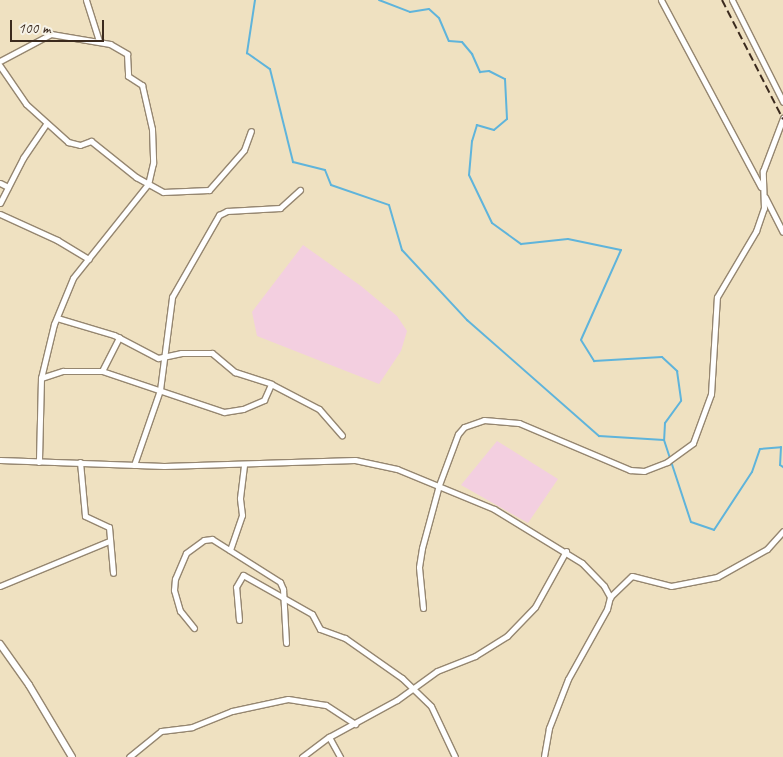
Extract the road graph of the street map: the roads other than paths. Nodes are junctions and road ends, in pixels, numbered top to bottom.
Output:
1 (86, 0) edge
2 (661, 0) edge
3 (732, 0) edge
4 (99, 41) junction
5 (0, 61) edge
6 (0, 66) edge
7 (783, 102) edge
8 (783, 118) edge
9 (46, 124) junction
10 (251, 131) dead end
11 (0, 183) edge
12 (148, 184) junction
13 (8, 187) junction
14 (300, 190) dead end
15 (763, 192) junction
16 (0, 203) edge
17 (0, 214) edge
18 (783, 232) edge
19 (89, 258) junction
20 (57, 318) junction
21 (120, 337) junction
22 (165, 357) junction
23 (102, 371) junction
24 (41, 378) junction
25 (271, 384) junction
26 (160, 390) junction
27 (342, 435) dead end
28 (0, 460) edge
29 (39, 462) junction
30 (80, 462) junction
31 (244, 464) junction
32 (134, 465) junction
33 (439, 485) junction
34 (783, 531) edge
35 (109, 541) junction
36 (230, 550) junction
37 (566, 551) junction
38 (113, 573) dead end
39 (0, 586) edge
40 (610, 597) junction
41 (282, 598) junction
42 (423, 608) dead end
43 (239, 620) dead end
44 (194, 628) dead end
45 (286, 643) dead end
46 (0, 644) edge
47 (414, 688) junction
48 (354, 724) junction
49 (329, 737) junction
50 (543, 756) edge
51 (72, 757) edge
52 (128, 757) edge
53 (302, 757) edge
54 (340, 757) edge
55 (455, 757) edge

1 - 4 street
2 - 15 street
3 - 7 street
4 - 5 street
4 - 12 street
6 - 9 street
8 - 15 street
9 - 12 street
9 - 13 street
10 - 12 street
11 - 13 street
12 - 19 street
13 - 16 street
14 - 22 street
15 - 18 street
15 - 33 street
17 - 19 street
19 - 20 street
20 - 21 street
20 - 24 street
21 - 22 street
21 - 23 street
22 - 25 street
22 - 26 street
23 - 24 street
23 - 26 street
24 - 29 street
25 - 26 street
25 - 27 street
26 - 32 street
28 - 29 street
29 - 30 street
30 - 32 street
30 - 35 street
31 - 32 street
31 - 33 street
31 - 36 street
33 - 37 street
33 - 42 street
34 - 40 street
35 - 38 street
35 - 39 street
36 - 41 street
36 - 44 street
37 - 40 street
37 - 47 street
40 - 50 street
41 - 43 street
41 - 45 street
41 - 47 street
46 - 51 street
47 - 48 street
47 - 55 street
48 - 49 street
48 - 52 street
49 - 53 street
49 - 54 street

